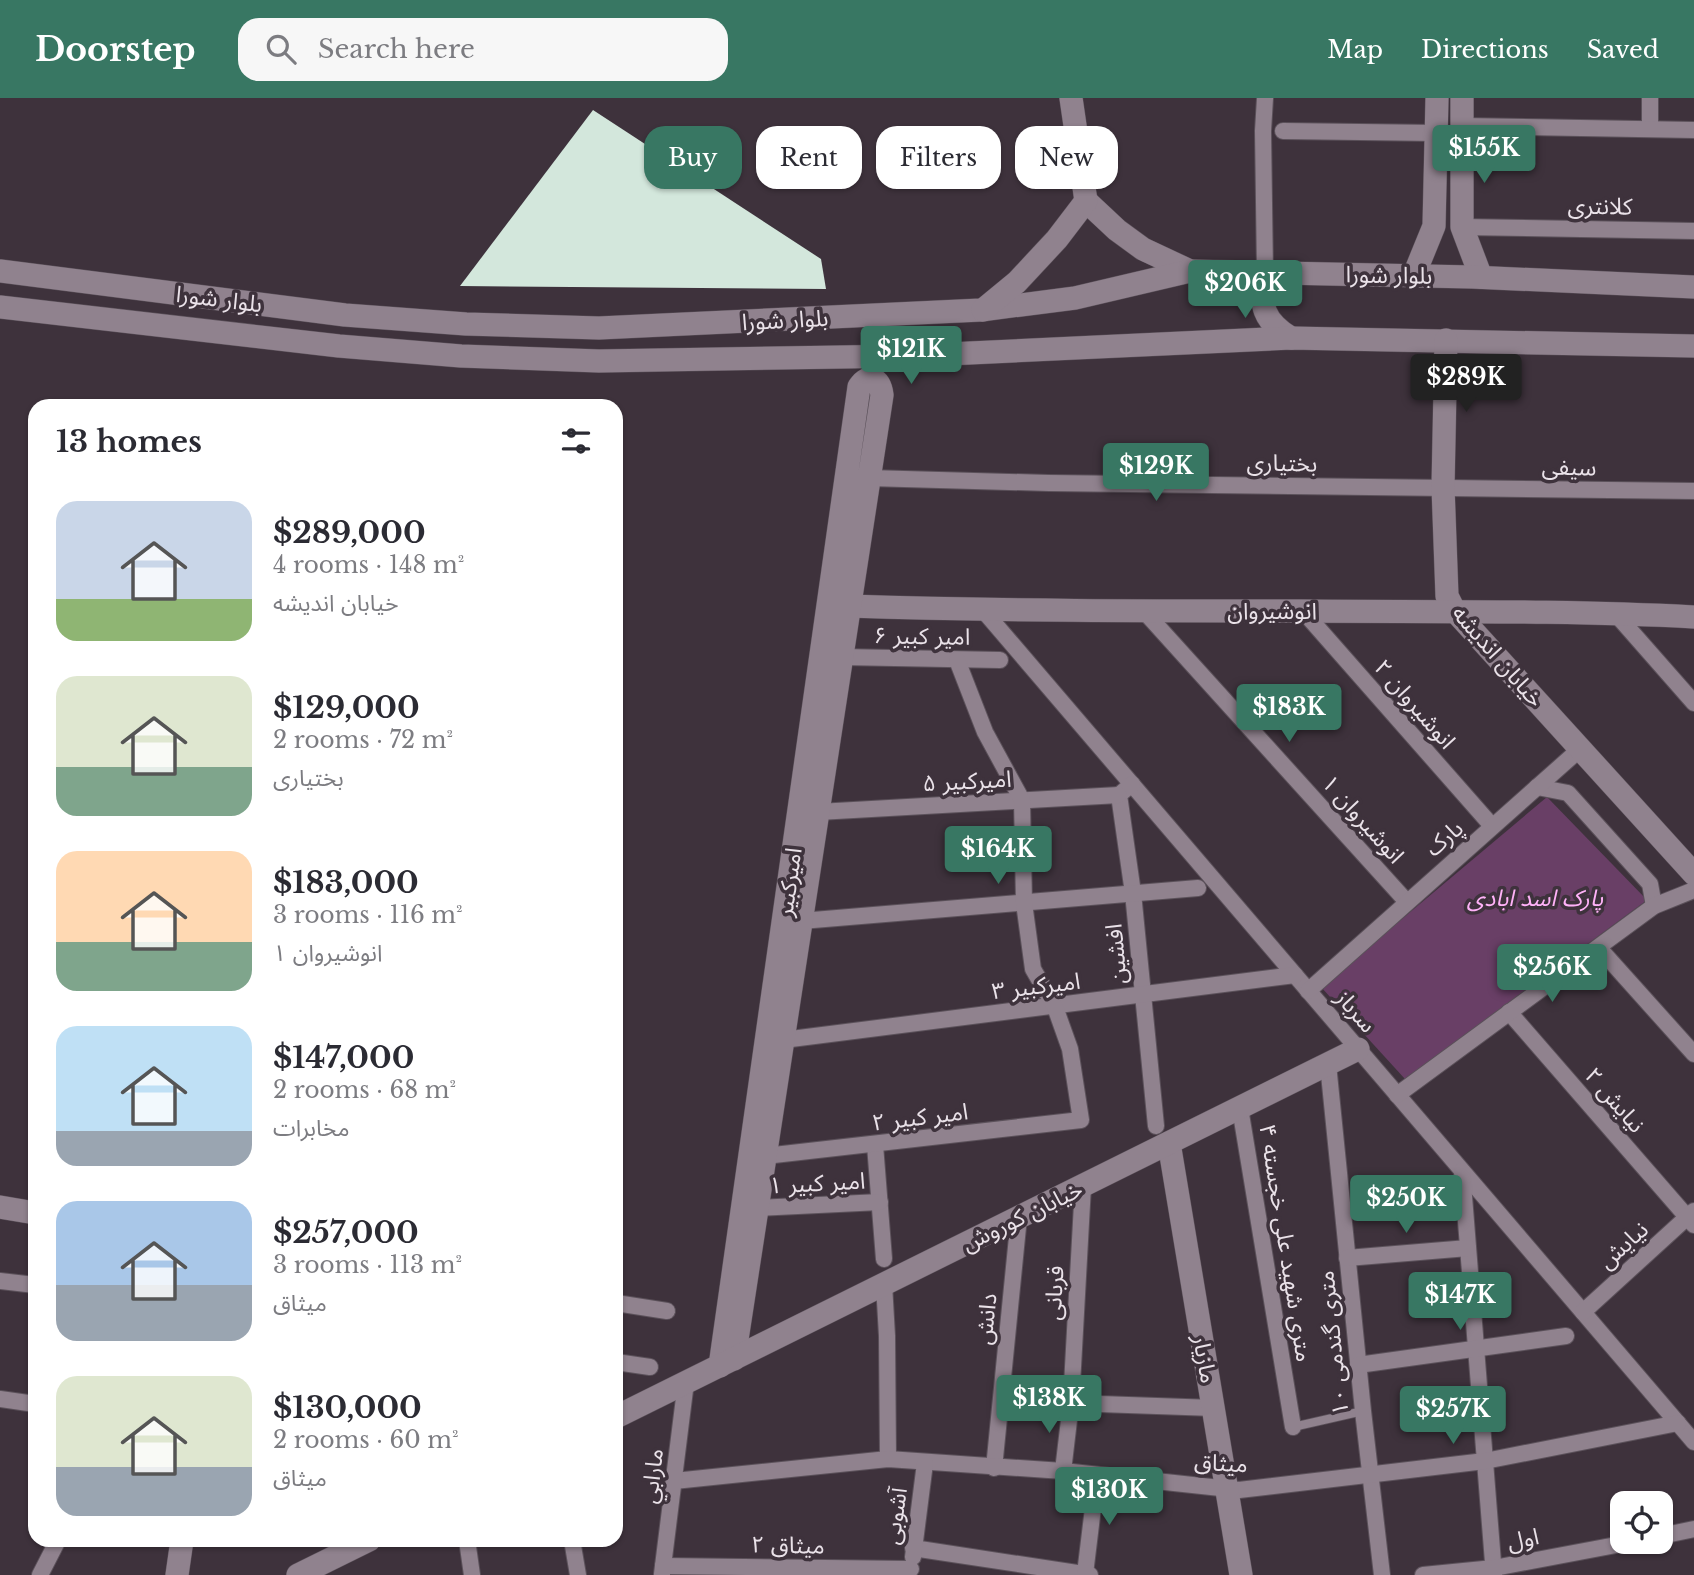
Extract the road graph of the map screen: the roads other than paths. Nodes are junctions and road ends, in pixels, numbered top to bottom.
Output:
1 (1070, 98) edge
2 (1265, 98) edge
3 (1437, 98) edge
4 (1462, 98) edge
5 (1650, 98) edge
6 (1462, 126) junction
7 (1650, 129) junction
8 (1694, 130) edge
9 (1283, 131) dead end
10 (1436, 133) junction
11 (1086, 201) junction
12 (1434, 226) junction
13 (1462, 227) junction
14 (1694, 231) edge
15 (0, 271) edge
16 (1190, 271) junction
17 (1265, 273) junction
18 (1413, 275) junction
19 (1481, 277) junction
20 (1694, 287) edge
21 (0, 307) edge
22 (981, 310) junction
23 (1291, 338) junction
24 (1446, 340) junction
25 (1694, 346) edge
26 (905, 356) junction
27 (839, 357) junction
28 (881, 395) junction
29 (858, 399) junction
30 (869, 478) junction
31 (1443, 488) junction
32 (1694, 491) edge
33 (849, 606) junction
34 (983, 610) junction
35 (1143, 610) junction
36 (1454, 610) junction
37 (1303, 611) junction
38 (1615, 613) junction
39 (1694, 617) edge
40 (842, 657) junction
41 (957, 660) junction
42 (1000, 660) dead end
43 (1694, 703) edge
44 (1580, 749) junction
45 (1132, 784) junction
46 (1537, 787) junction
47 (1119, 795) junction
48 (1022, 800) junction
49 (818, 812) junction
50 (1492, 826) junction
51 (1694, 874) edge
52 (1198, 888) dead end
53 (1694, 890) edge
54 (1133, 893) junction
55 (1408, 902) junction
56 (1024, 903) junction
57 (1654, 906) junction
58 (801, 921) junction
59 (1599, 948) junction
60 (1295, 975) junction
61 (1308, 991) junction
62 (1143, 996) junction
63 (1055, 1007) junction
64 (1509, 1012) junction
65 (783, 1040) junction
66 (1358, 1049) junction
67 (1694, 1054) edge
68 (1328, 1064) junction
69 (769, 1081) junction
70 (1397, 1095) junction
71 (1240, 1108) junction
72 (1162, 1135) junction
73 (875, 1145) junction
74 (765, 1156) junction
75 (1462, 1171) junction
76 (1083, 1186) junction
77 (880, 1202) junction
78 (0, 1207) edge
79 (757, 1208) junction
80 (28, 1212) edge
81 (1020, 1217) junction
82 (1692, 1218) edge
83 (1468, 1248) junction
84 (1347, 1258) junction
85 (884, 1259) dead end
86 (0, 1281) edge
87 (28, 1284) edge
88 (884, 1284) junction
89 (623, 1304) edge
90 (667, 1311) dead end
91 (1583, 1312) junction
92 (1566, 1336) dead end
93 (1476, 1349) junction
94 (727, 1362) junction
95 (623, 1363) edge
96 (1358, 1365) junction
97 (650, 1367) dead end
98 (686, 1382) junction
99 (0, 1399) edge
100 (28, 1403) edge
101 (1071, 1404) junction
102 (1214, 1408) junction
103 (1363, 1411) junction
104 (623, 1414) edge
105 (1678, 1423) junction
106 (1293, 1427) joint
107 (1694, 1442) edge
108 (888, 1460) junction
109 (1485, 1461) junction
110 (925, 1463) junction
111 (994, 1468) junction
112 (1063, 1471) junction
113 (1370, 1474) junction
114 (1097, 1475) junction
115 (674, 1481) junction
116 (1227, 1488) junction
117 (1694, 1529) edge
118 (1673, 1533) edge
119 (54, 1547) edge
120 (182, 1547) edge
121 (355, 1547) edge
122 (468, 1547) edge
123 (573, 1547) edge
124 (1610, 1547) edge
125 (914, 1548) junction
126 (662, 1570) edge
127 (737, 1571) edge
128 (830, 1572) edge
129 (911, 1572) edge
130 (1045, 1572) edge
131 (1494, 1572) edge
132 (40, 1575) edge
133 (177, 1575) edge
134 (298, 1575) edge
135 (472, 1575) edge
136 (578, 1575) edge
137 (1088, 1575) edge
138 (1241, 1575) edge
139 (1382, 1575) edge
140 (1423, 1575) edge

1 - 11 main road
2 - 17 street
3 - 10 main road
4 - 6 main road
5 - 7 street
6 - 7 street
6 - 13 main road
7 - 8 street
9 - 10 street
10 - 12 main road
11 - 16 main road
11 - 22 main road
12 - 13 main road
12 - 18 main road
13 - 14 street, کلانتری
13 - 19 main road
15 - 22 main road, بلوار شورا
16 - 17 main road, بلوار شورا
16 - 22 main road, بلوار شورا
17 - 18 main road, بلوار شورا
17 - 23 main road
18 - 19 main road, بلوار شورا
19 - 20 main road, بلوار شورا
21 - 27 main road, بلوار شورا
23 - 24 main road, بلوار شورا
23 - 26 main road, بلوار شورا
24 - 25 main road, بلوار شورا
24 - 31 main road, خیابان اندیشه
26 - 27 main road, بلوار شورا
26 - 28 main road
27 - 29 main road
28 - 29 main road
28 - 30 main road, امیرکبیر
29 - 69 main road, امیرکبیر
30 - 31 street, بختیاری
30 - 33 main road, امیرکبیر
31 - 32 street, سیفی
31 - 36 main road, خیابان اندیشه
33 - 34 main road, انوشیروان
33 - 40 main road, امیرکبیر
34 - 35 main road, انوشیروان
34 - 45 street, سرباز
35 - 37 main road, انوشیروان
35 - 55 street, انوشیروان ۱
36 - 37 main road, انوشیروان
36 - 38 main road, انوشیروان
36 - 44 main road, خیابان اندیشه
37 - 50 street, انوشیروان ۲
38 - 39 main road, انوشیروان
38 - 43 street
40 - 41 street, امیر کبیر ۶
40 - 49 main road, امیرکبیر
41 - 42 street, امیر کبیر ۶
41 - 48 street
44 - 46 street, پارک
44 - 51 main road, خیابان اندیشه
45 - 47 street
45 - 60 street, سرباز
46 - 50 street, پارک
46 - 57 street
47 - 48 street, امیرکبیر ۵
47 - 54 street, افشین
48 - 49 street, امیرکبیر ۵
48 - 56 street
49 - 58 main road, امیرکبیر
50 - 55 street, پارک
52 - 54 street
53 - 57 street
54 - 56 street
54 - 62 street, افشین
55 - 61 street, پارک
56 - 58 street
56 - 63 street
57 - 59 street
58 - 65 main road, امیرکبیر
59 - 64 street
59 - 67 street
60 - 61 street, سرباز
60 - 62 street, امیرکبیر ۳
61 - 66 street, سرباز
62 - 63 street, امیرکبیر ۳
62 - 72 street, افشین
63 - 65 street, امیرکبیر ۳
63 - 73 street, امیر کبیر ۲
64 - 70 street
64 - 82 street, نیایش ۲
65 - 69 main road, امیرکبیر
66 - 68 main road, خیابان کوروش
66 - 70 street, سرباز
68 - 71 main road, خیابان کوروش
68 - 84 street, ۱۰ متری گندمی
69 - 74 main road, امیرکبیر
69 - 94 main road, امیرکبیر
70 - 75 street, سرباز
71 - 72 main road, خیابان کوروش
71 - 106 street, ۴ متری شهید علی خجسته
72 - 76 main road, خیابان کوروش
72 - 102 main road, مازیار
73 - 74 street, امیر کبیر ۲
73 - 77 street
74 - 79 main road, امیرکبیر
75 - 83 street
75 - 91 street, سرباز
76 - 81 main road, خیابان کوروش
76 - 101 street, قربانی
77 - 79 street, امیر کبیر ۱
77 - 85 street
78 - 80 main road
79 - 94 main road, امیرکبیر
81 - 88 main road, خیابان کوروش
81 - 111 street, دانش
82 - 91 street, نیایش
83 - 84 street
83 - 93 street
84 - 96 street, ۱۰ متری گندمی
86 - 87 street
88 - 94 main road, خیابان کوروش
88 - 108 street
89 - 90 street
91 - 105 street, سرباز
92 - 93 street
93 - 96 street
93 - 109 street
94 - 98 main road, خیابان کوروش
95 - 97 street
96 - 103 street, ۱۰ متری گندمی
98 - 104 main road, خیابان کوروش
98 - 115 street, مارابي
99 - 100 street
101 - 102 street
101 - 112 street, قربانی
102 - 116 main road, مازیار
103 - 106 lane
103 - 113 street, ۱۰ متری گندمی
105 - 107 street, سرباز
105 - 109 street, میثاق
108 - 110 street, میثاق
108 - 115 street, میثاق
109 - 113 street, میثاق
109 - 131 street
110 - 111 street, میثاق
110 - 125 street, آشوبی
111 - 112 street, میثاق
112 - 114 street, میثاق
113 - 116 street, میثاق
113 - 139 street, ۱۰ متری گندمی
114 - 116 street, میثاق
114 - 137 street
115 - 126 street, مارابي
116 - 138 main road, مازیار
117 - 118 street
119 - 132 street
120 - 133 main road
121 - 134 main road
122 - 135 street
123 - 136 street
124 - 131 street, اول
125 - 129 street, آشوبی
125 - 130 street
126 - 127 street, میثاق ۲
127 - 128 street, میثاق ۲
128 - 129 street, میثاق ۲
130 - 137 street
131 - 140 street, اول

